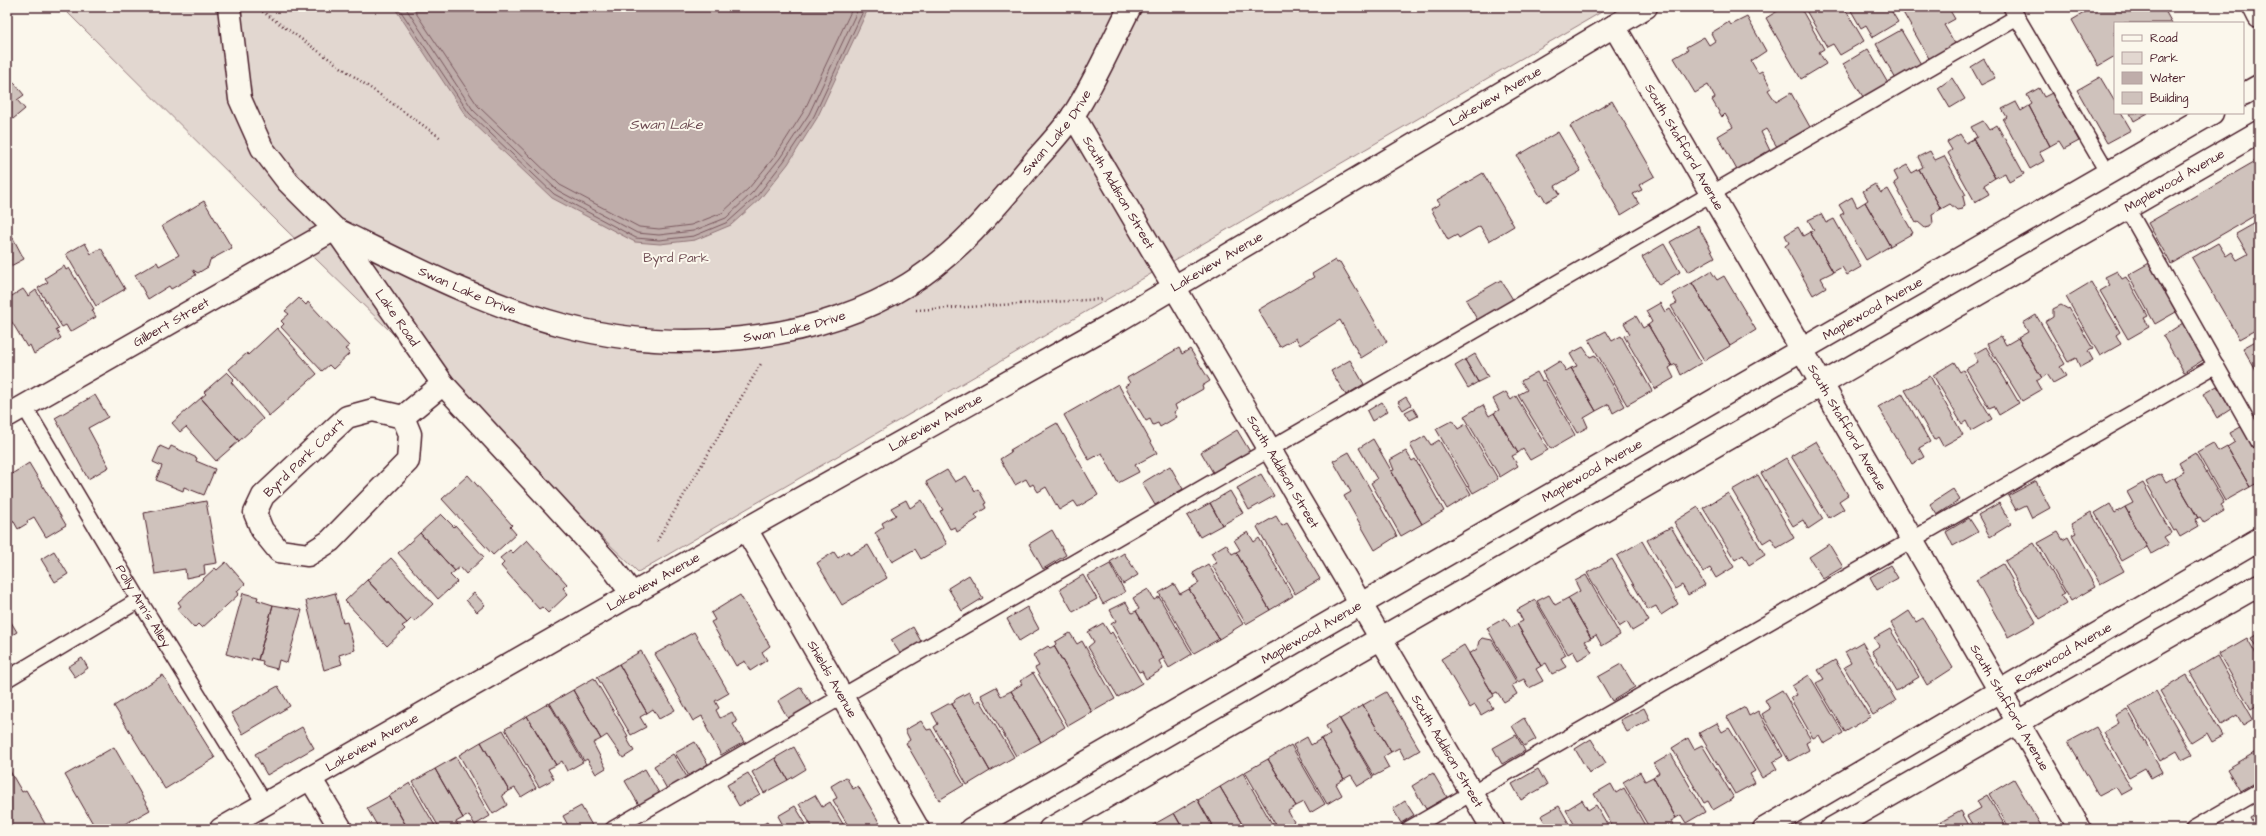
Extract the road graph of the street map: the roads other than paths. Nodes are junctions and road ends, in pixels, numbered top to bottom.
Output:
1 (229, 7) edge
2 (1130, 7) edge
3 (1646, 7) edge
4 (2254, 7) edge
5 (2014, 12) edge
6 (2259, 16) edge
7 (1614, 26) junction
8 (2259, 86) edge
9 (2244, 94) edge
10 (2210, 114) edge
11 (1073, 115) junction
12 (2259, 132) edge
13 (2108, 173) junction
14 (1712, 194) junction
15 (2127, 208) junction
16 (335, 229) junction
17 (1175, 286) junction
18 (1802, 350) junction
19 (2216, 365) junction
20 (443, 384) junction
21 (1822, 384) junction
22 (16, 411) edge
23 (403, 417) junction
24 (2259, 442) edge
25 (1270, 449) junction
26 (746, 529) junction
27 (2259, 539) edge
28 (1912, 540) junction
29 (2259, 585) edge
30 (633, 594) junction
31 (139, 600) junction
32 (1361, 604) junction
33 (1381, 638) junction
34 (7, 678) edge
35 (2000, 691) junction
36 (842, 696) junction
37 (2018, 721) junction
38 (310, 778) junction
39 (2259, 791) edge
40 (1472, 793) junction
41 (265, 804) junction
42 (221, 829) edge
43 (341, 829) edge
44 (613, 829) edge
45 (918, 829) edge
46 (971, 829) edge
47 (1050, 829) edge
48 (1409, 829) edge
49 (1493, 829) edge
50 (1764, 829) edge
51 (1831, 829) edge
52 (2080, 829) edge
53 (2193, 829) edge

1 - 16 street, Lake Road
2 - 11 street, Swan Lake Drive
3 - 7 street, Lakeview Avenue
4 - 6 street
5 - 13 lane
5 - 14 lane
7 - 14 street, South Stafford Avenue
7 - 17 street, Lakeview Avenue
8 - 9 street
10 - 13 street, Maplewood Avenue
11 - 16 street, Swan Lake Drive
11 - 17 street, South Addison Street
12 - 15 street, Maplewood Avenue
13 - 18 street, Maplewood Avenue
14 - 18 street, South Stafford Avenue
14 - 25 lane
15 - 19 lane
15 - 21 street, Maplewood Avenue
16 - 20 street, Lake Road
16 - 22 street, Gilbert Street
17 - 25 street, South Addison Street
17 - 26 street, Lakeview Avenue
18 - 21 street, South Stafford Avenue
18 - 32 street, Maplewood Avenue
19 - 24 lane
19 - 28 lane
20 - 23 street
20 - 30 street, Lake Road
21 - 28 street, South Stafford Avenue
21 - 33 street, Maplewood Avenue
22 - 31 lane, Polly Ann's Alley
23 - 23 street, Byrd Park Court
25 - 32 street, South Addison Street
25 - 36 lane
26 - 30 street, Lakeview Avenue
26 - 36 street, Shields Avenue
27 - 35 street, Rosewood Avenue
28 - 35 street, South Stafford Avenue
28 - 40 lane
29 - 37 street
30 - 38 street, Lakeview Avenue
31 - 34 lane
31 - 41 lane, Polly Ann's Alley
32 - 33 street, South Addison Street
32 - 46 street, Maplewood Avenue
33 - 40 street, South Addison Street
33 - 47 street, Maplewood Avenue
35 - 37 street, South Stafford Avenue
35 - 50 street, Rosewood Avenue
36 - 44 lane
36 - 45 street, Shields Avenue
37 - 51 street
37 - 52 street, South Stafford Avenue
38 - 41 street, Lakeview Avenue
38 - 43 street
39 - 53 lane
40 - 48 lane
40 - 49 street, South Addison Street
41 - 42 street, Lakeview Avenue

